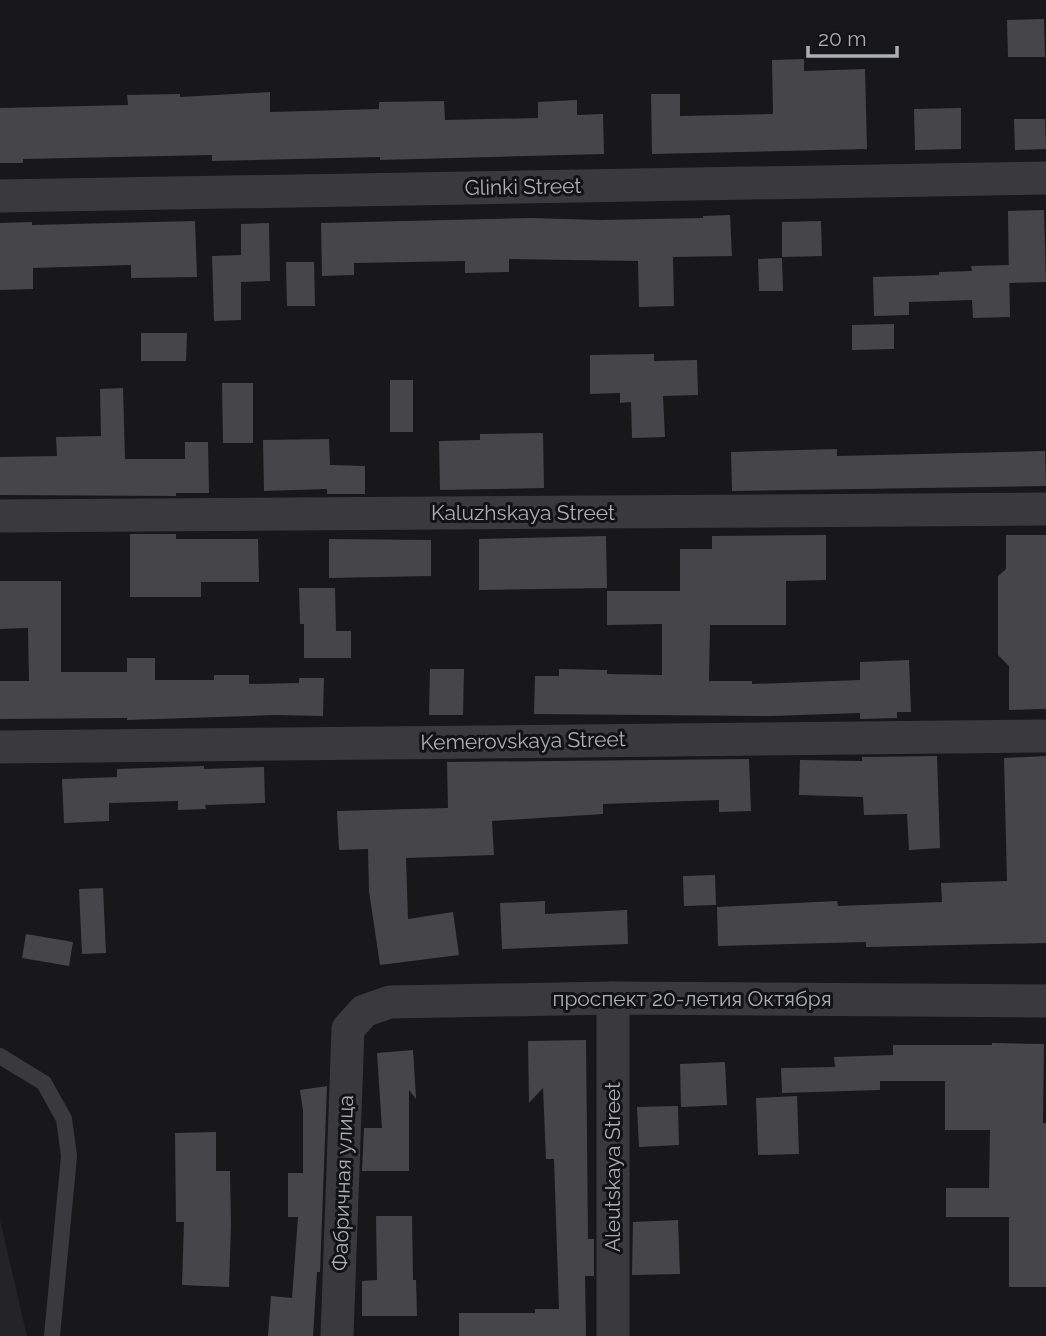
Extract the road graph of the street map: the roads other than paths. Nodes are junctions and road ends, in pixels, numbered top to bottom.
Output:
1 (1046, 178) edge
2 (0, 196) edge
3 (1046, 509) edge
4 (0, 516) edge
5 (1046, 736) edge
6 (0, 747) edge
7 (612, 998) junction
8 (1046, 1001) edge
9 (348, 1029) joint
10 (0, 1056) edge
11 (52, 1336) edge
12 (338, 1336) edge
13 (613, 1336) edge

1 - 2 street, Glinki Street
3 - 4 street, Kaluzhskaya Street
5 - 6 street, Kemerovskaya Street
7 - 8 street, проспект 20-летия Октября
7 - 9 street, проспект 20-летия Октября
7 - 13 street, Aleutskaya Street
9 - 12 street, Фабричная улица
10 - 11 lane

